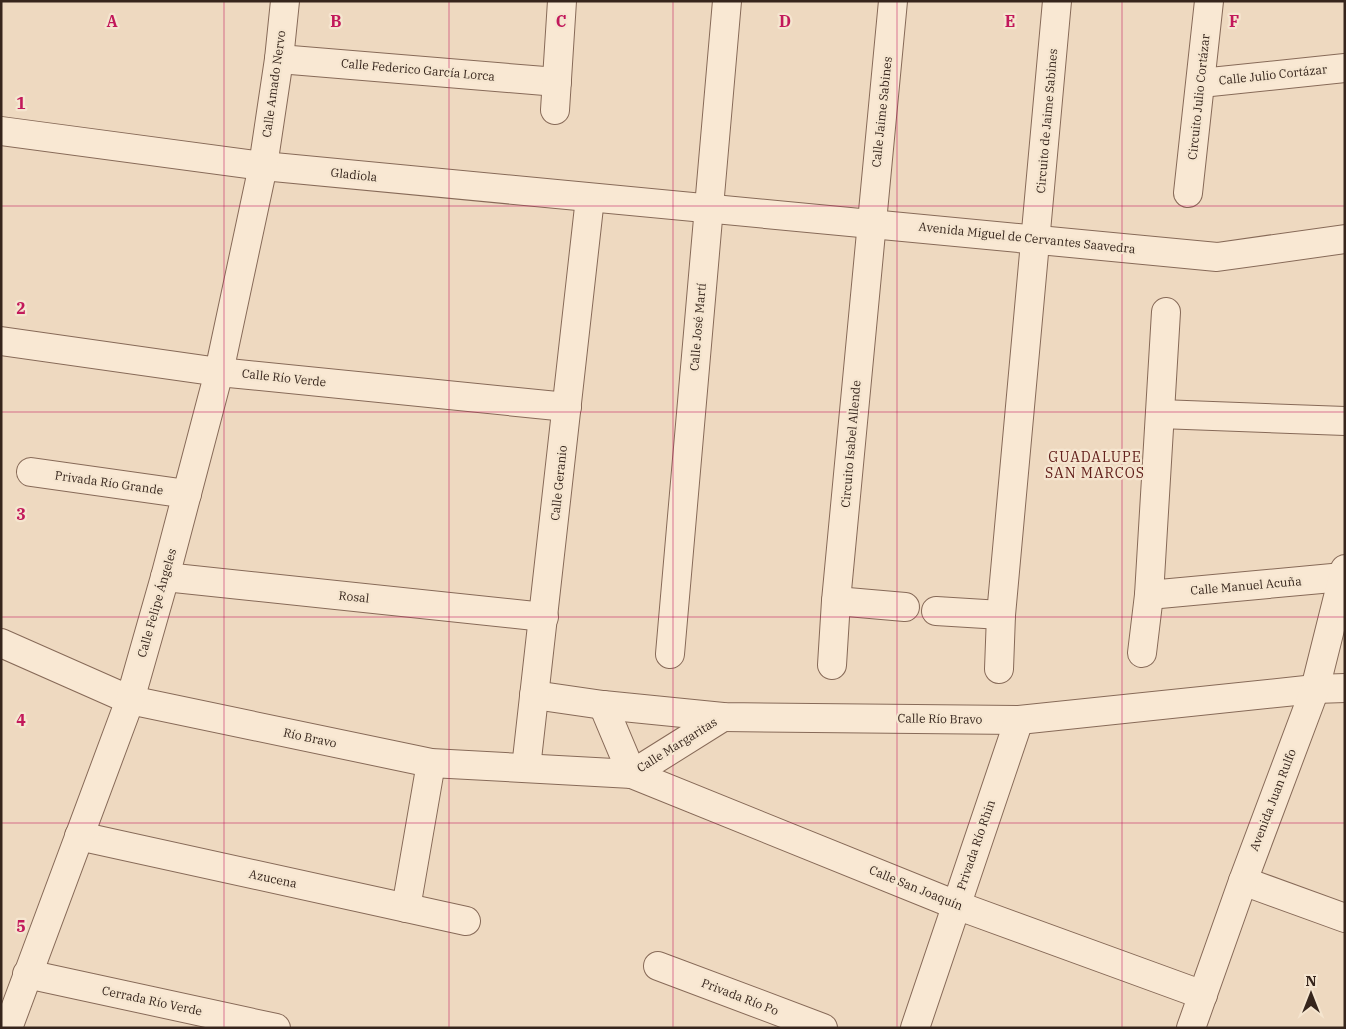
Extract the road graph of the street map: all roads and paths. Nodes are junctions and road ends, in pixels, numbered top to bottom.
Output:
1 (285, 1) edge
2 (562, 1) edge
3 (727, 1) edge
4 (893, 1) edge
5 (1057, 1) edge
6 (1209, 1) edge
7 (279, 59) junction
8 (1345, 68) edge
9 (557, 82) junction
10 (1201, 83) junction
11 (555, 110) dead end
12 (1, 131) edge
13 (263, 166) junction
14 (1188, 193) dead end
15 (590, 198) junction
16 (708, 207) junction
17 (871, 223) junction
18 (1345, 239) edge
19 (1036, 240) junction
20 (1166, 312) dead end
21 (1, 341) edge
22 (219, 372) junction
23 (567, 407) junction
24 (1160, 414) junction
25 (1345, 421) edge
26 (31, 472) dead end
27 (187, 494) junction
28 (1344, 573) edge
29 (165, 577) junction
30 (1149, 595) junction
31 (836, 601) junction
32 (904, 607) dead end
33 (936, 611) dead end
34 (1001, 615) junction
35 (544, 617) junction
36 (1, 643) edge
37 (1142, 653) dead end
38 (670, 654) dead end
39 (832, 665) dead end
40 (999, 669) dead end
41 (1345, 688) edge
42 (1316, 689) junction
43 (534, 695) junction
44 (130, 700) junction
45 (603, 705) junction
46 (723, 717) junction
47 (1019, 720) junction
48 (431, 763) junction
49 (526, 768) junction
50 (632, 774) junction
51 (79, 836) junction
52 (1243, 881) junction
53 (956, 905) junction
54 (406, 908) junction
55 (1345, 918) edge
56 (466, 921) dead end
57 (658, 966) dead end
58 (27, 974) junction
59 (1203, 995) junction
60 (6, 1025) edge
61 (276, 1028) edge
62 (823, 1028) edge
63 (915, 1028) edge
64 (1191, 1028) edge

1 - 7 street, Calle Amado Nervo
2 - 9 street
3 - 16 street, Calle José Martí
4 - 17 street, Calle Jaime Sabines
5 - 19 street, Circuito de Jaime Sabines
6 - 10 street, Circuito Julio Cortázar
7 - 9 street, Calle Federico García Lorca
7 - 13 street, Calle Amado Nervo
8 - 10 street, Calle Julio Cortázar
9 - 11 street
10 - 14 street, Circuito Julio Cortázar
12 - 13 street, Gladiola
13 - 15 street, Gladiola
13 - 22 street, Calle Felipe Ángeles
15 - 16 street, Gladiola
15 - 23 street, Calle Geranio
16 - 17 street, Avenida Miguel de Cervantes Saavedra
16 - 38 street, Calle José Martí
17 - 19 street, Avenida Miguel de Cervantes Saavedra
17 - 31 street, Circuito Isabel Allende
18 - 19 street, Avenida Miguel de Cervantes Saavedra
19 - 34 street
20 - 24 street
21 - 22 street, Calle Río Verde
22 - 23 street, Calle Río Verde
22 - 27 street, Calle Felipe Ángeles
23 - 35 street, Calle Geranio
24 - 25 street
24 - 30 street
26 - 27 street, Privada Río Grande
27 - 29 street, Calle Felipe Ángeles
28 - 30 street, Calle Manuel Acuña
28 - 42 street, Avenida Juan Rulfo
29 - 35 street, Rosal
29 - 44 street, Calle Felipe Ángeles
30 - 37 street
31 - 32 street
31 - 39 street, Circuito Isabel Allende
33 - 34 street
34 - 40 street
35 - 43 street, Calle Geranio
36 - 44 street, Río Bravo
41 - 42 street, Calle Río Bravo
42 - 47 street, Calle Río Bravo
42 - 52 street, Avenida Juan Rulfo
43 - 45 street, Calle Río Bravo
43 - 49 street, Calle Geranio
44 - 48 street, Río Bravo
44 - 51 street, Calle Felipe Ángeles
45 - 46 street, Calle Río Bravo
45 - 50 street
46 - 47 street, Calle Río Bravo
46 - 50 street, Calle Margaritas
47 - 53 street, Privada Río Rhin
48 - 49 street, Río Bravo
48 - 54 street
49 - 50 street, Río Bravo
50 - 53 street, Calle San Joaquín
51 - 54 street, Azucena
51 - 58 street, Calle Felipe Ángeles
52 - 55 street
52 - 59 street, Avenida Juan Rulfo
53 - 59 street, Calle San Joaquín
53 - 63 street, Privada Río Rhin
54 - 56 street, Azucena
57 - 62 street, Privada Río Po
58 - 60 street, Calle Felipe Ángeles
58 - 61 street, Cerrada Río Verde
59 - 64 street, Avenida Juan Rulfo

